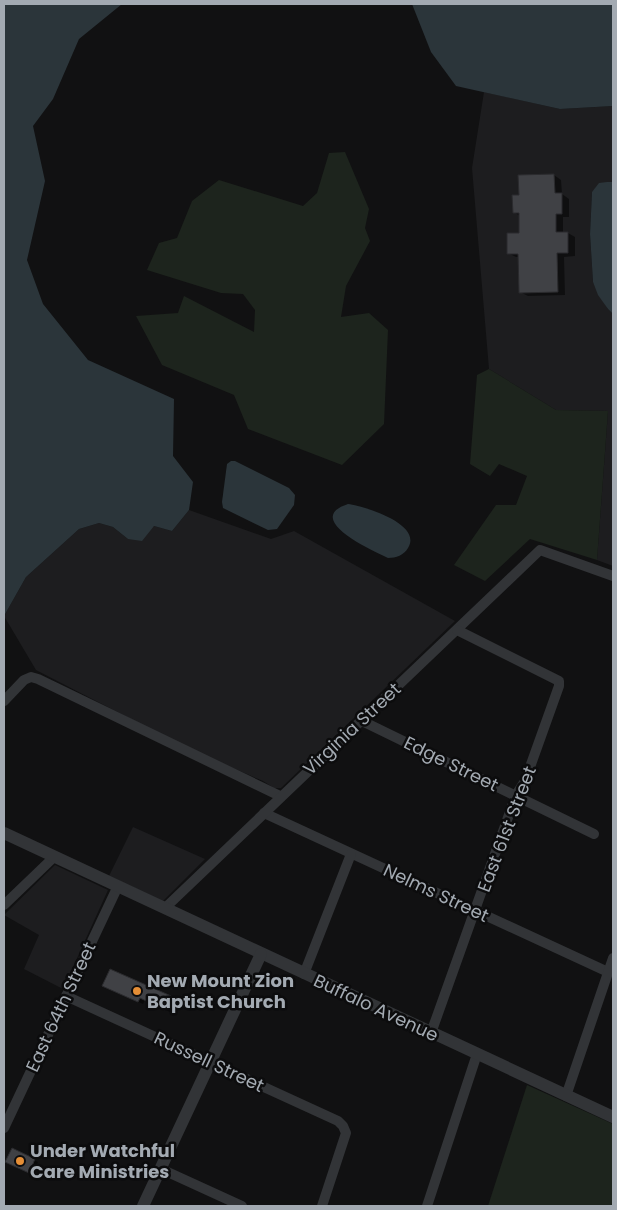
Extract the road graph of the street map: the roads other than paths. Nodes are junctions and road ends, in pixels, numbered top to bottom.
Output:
1 (613, 576) edge
2 (457, 630) junction
3 (4, 701) edge
4 (360, 720) junction
5 (516, 795) junction
6 (280, 796) junction
7 (264, 813) junction
8 (4, 834) edge
9 (594, 834) dead end
10 (351, 854) junction
11 (54, 857) junction
12 (118, 886) junction
13 (4, 905) edge
14 (165, 908) junction
15 (476, 911) junction
16 (261, 954) junction
17 (613, 958) edge
18 (608, 972) junction
19 (304, 974) junction
20 (66, 996) junction
21 (431, 1033) junction
22 (477, 1054) junction
23 (210, 1062) junction
24 (566, 1096) junction
25 (613, 1117) edge
26 (4, 1128) edge
27 (161, 1169) junction
28 (143, 1206) edge
29 (242, 1206) edge
30 (322, 1206) edge
31 (427, 1206) edge

1 - 2 street, Virginia Street
2 - 4 street, Virginia Street
2 - 5 street, East 61st Street
3 - 6 street
4 - 5 street, Edge Street
4 - 6 street, Virginia Street
5 - 9 street, Edge Street
5 - 15 street, East 61st Street
6 - 7 street, Virginia Street
7 - 10 street, Nelms Street
7 - 14 street, Virginia Street
8 - 11 street, Buffalo Avenue
10 - 15 street, Nelms Street
10 - 19 street
11 - 12 street, Buffalo Avenue
11 - 13 street
12 - 14 street, Buffalo Avenue
12 - 20 street, East 64th Street
14 - 16 street, Buffalo Avenue
15 - 18 street, Nelms Street
15 - 21 street, East 61st Street
16 - 19 street, Buffalo Avenue
16 - 23 street
17 - 18 street
18 - 24 street
19 - 21 street, Buffalo Avenue
20 - 23 street, Russell Street
20 - 26 street, East 64th Street
21 - 22 street, Buffalo Avenue
22 - 24 street, Buffalo Avenue
22 - 31 street
23 - 27 street
23 - 30 street, Russell Street
24 - 25 street, Buffalo Avenue
27 - 28 street
27 - 29 street

